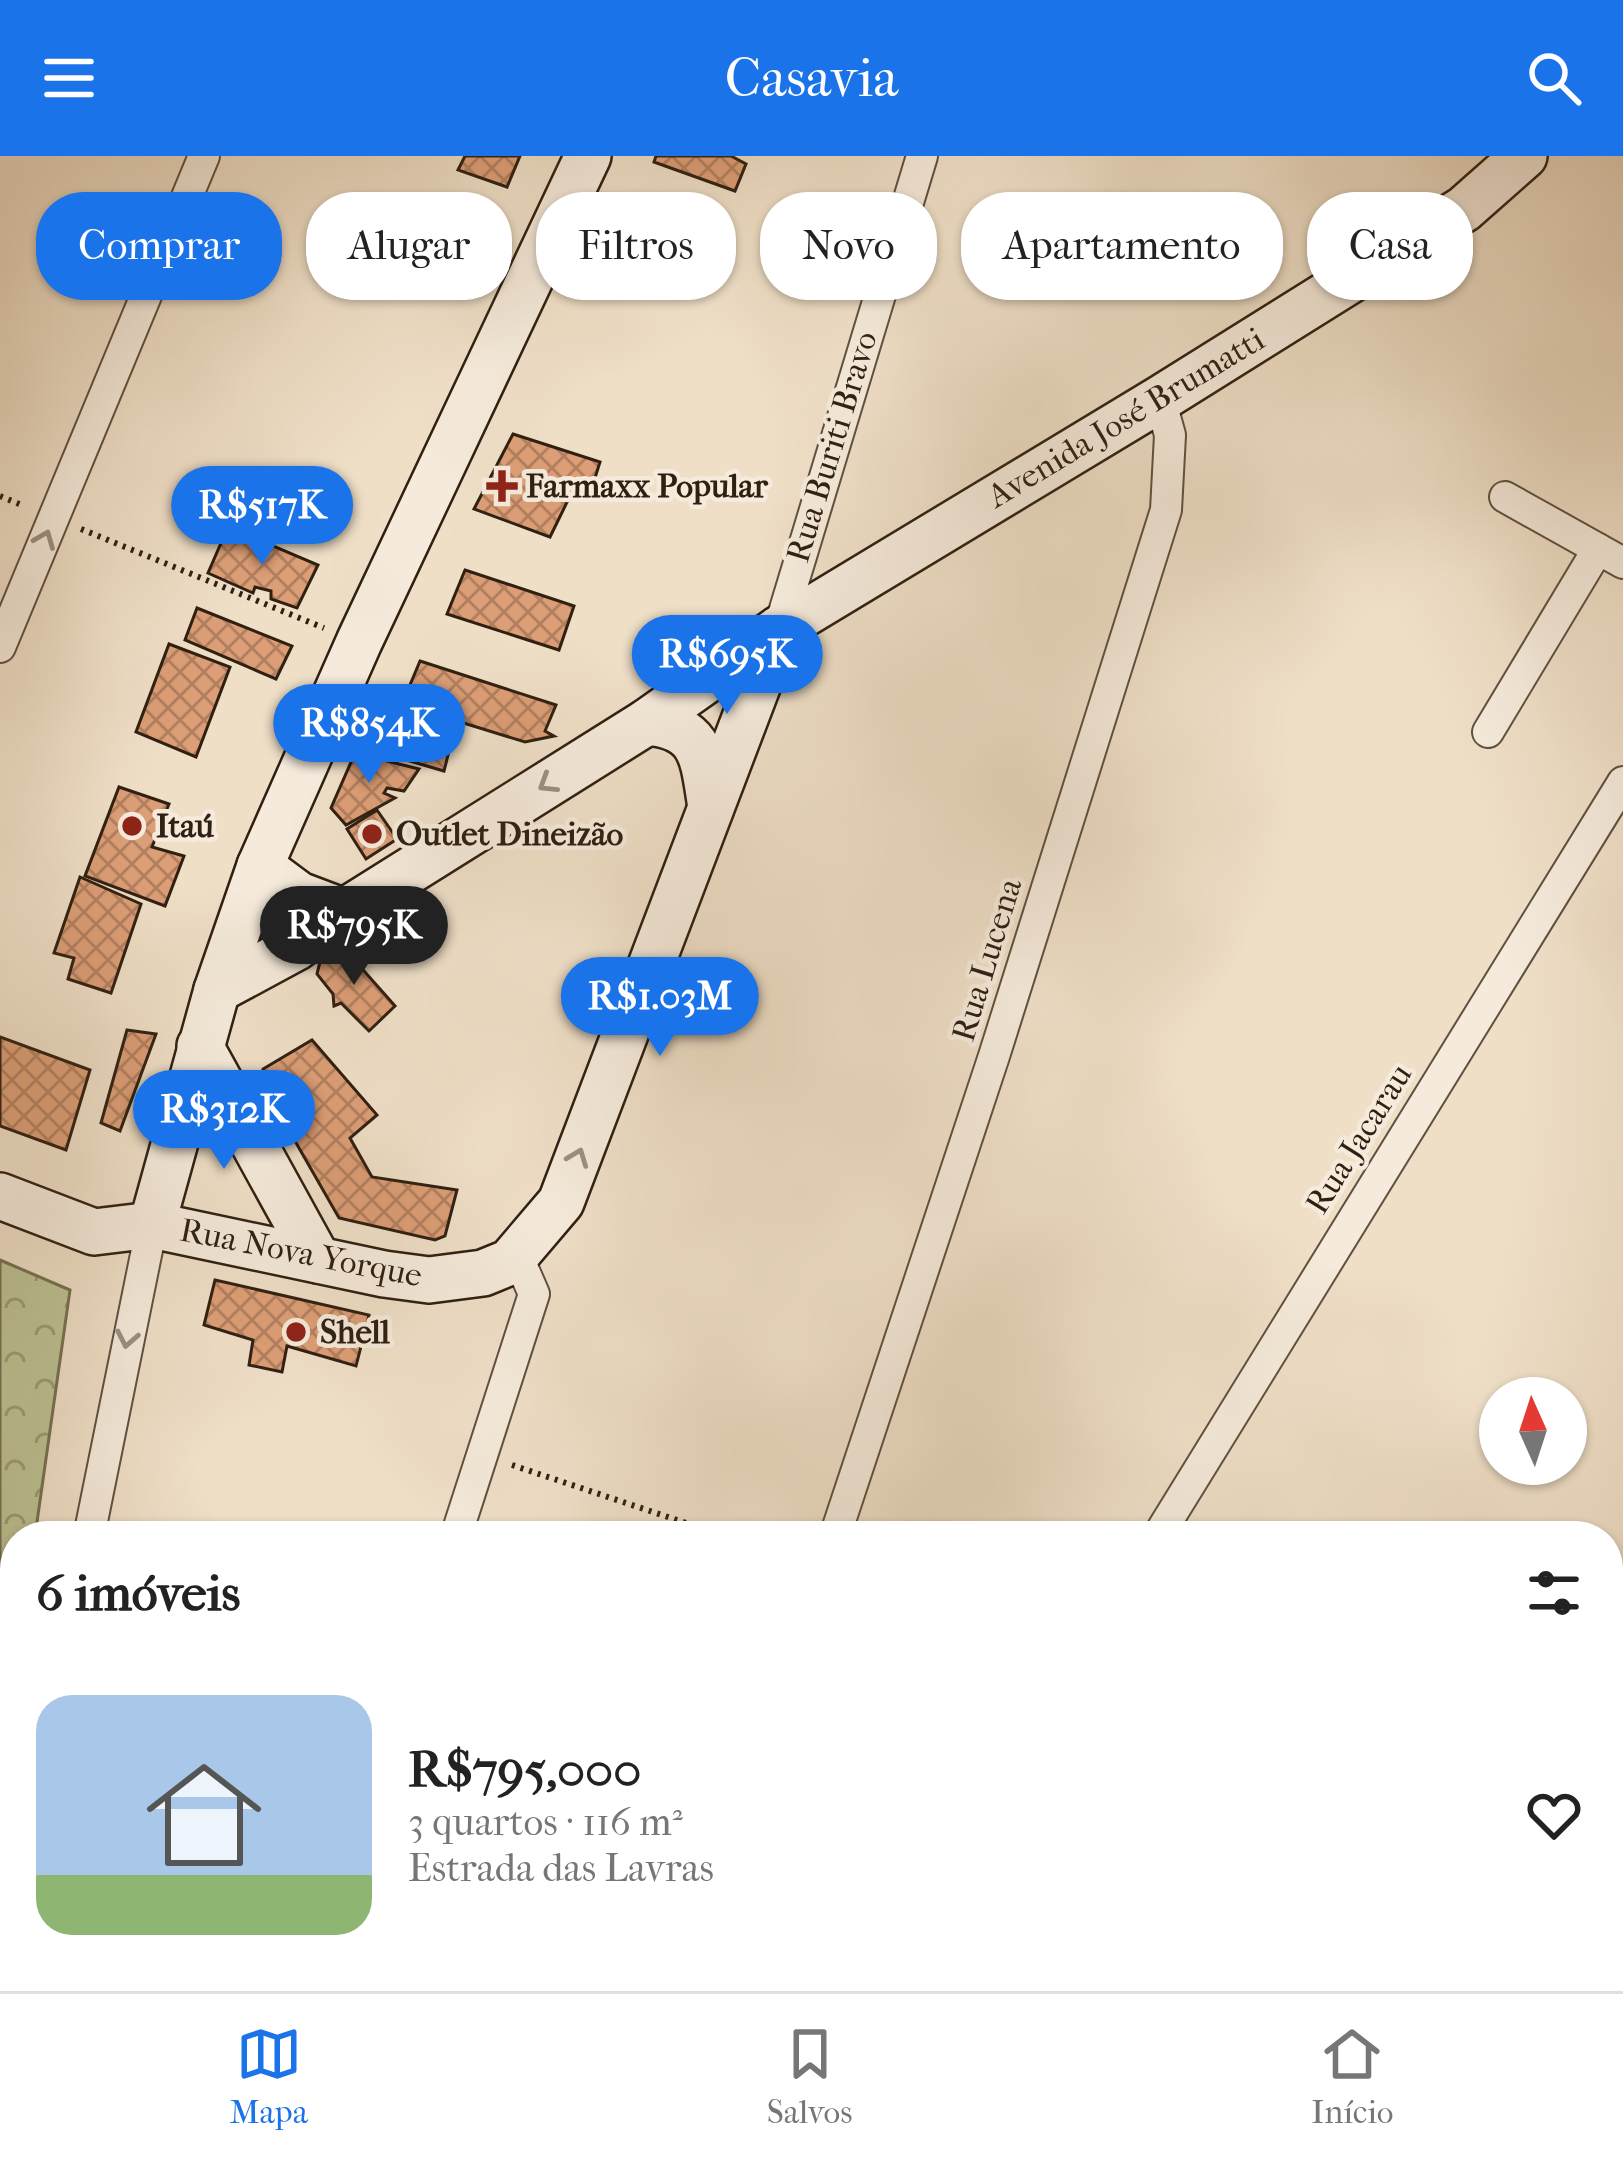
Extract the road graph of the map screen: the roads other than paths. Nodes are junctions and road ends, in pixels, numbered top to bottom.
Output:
1 (204, 156) edge
2 (588, 156) edge
3 (922, 156) edge
4 (1524, 156) edge
5 (1160, 399) junction
6 (1504, 497) dead end
7 (1610, 556) edge
8 (779, 629) junction
9 (0, 647) edge
10 (646, 722) junction
11 (1488, 732) dead end
12 (1623, 782) edge
13 (711, 807) junction
14 (260, 866) junction
15 (344, 912) junction
16 (217, 990) junction
17 (200, 1046) junction
18 (0, 1196) edge
19 (152, 1225) junction
20 (518, 1256) junction
21 (318, 1260) junction
22 (92, 1521) edge
23 (461, 1521) edge
24 (840, 1521) edge
25 (1168, 1521) edge

9 -> 1 street
2 - 14 main road
3 - 8 street, Rua Buriti Bravo
4 - 5 main road, Avenida José Brumatti
5 - 8 main road, Avenida José Brumatti
5 - 24 street, Rua Lucena
6 - 7 street
7 - 11 street
8 - 10 main road, Avenida José Brumatti
8 - 13 main road, Rua Buriti Bravo
10 - 13 main road
10 -> 15 main road, Avenida José Brumatti
12 - 25 street, Rua Jacarau
20 -> 13 main road, Rua Buriti Bravo
14 - 15 main road
14 - 16 main road
15 - 16 main road, Avenida José Brumatti
16 - 17 main road
17 - 19 main road
17 - 21 main road
18 - 19 main road, Rua Nova Yorque
19 - 21 main road, Rua Nova Yorque
19 -> 22 street
20 - 21 main road, Rua Nova Yorque
20 - 23 street

